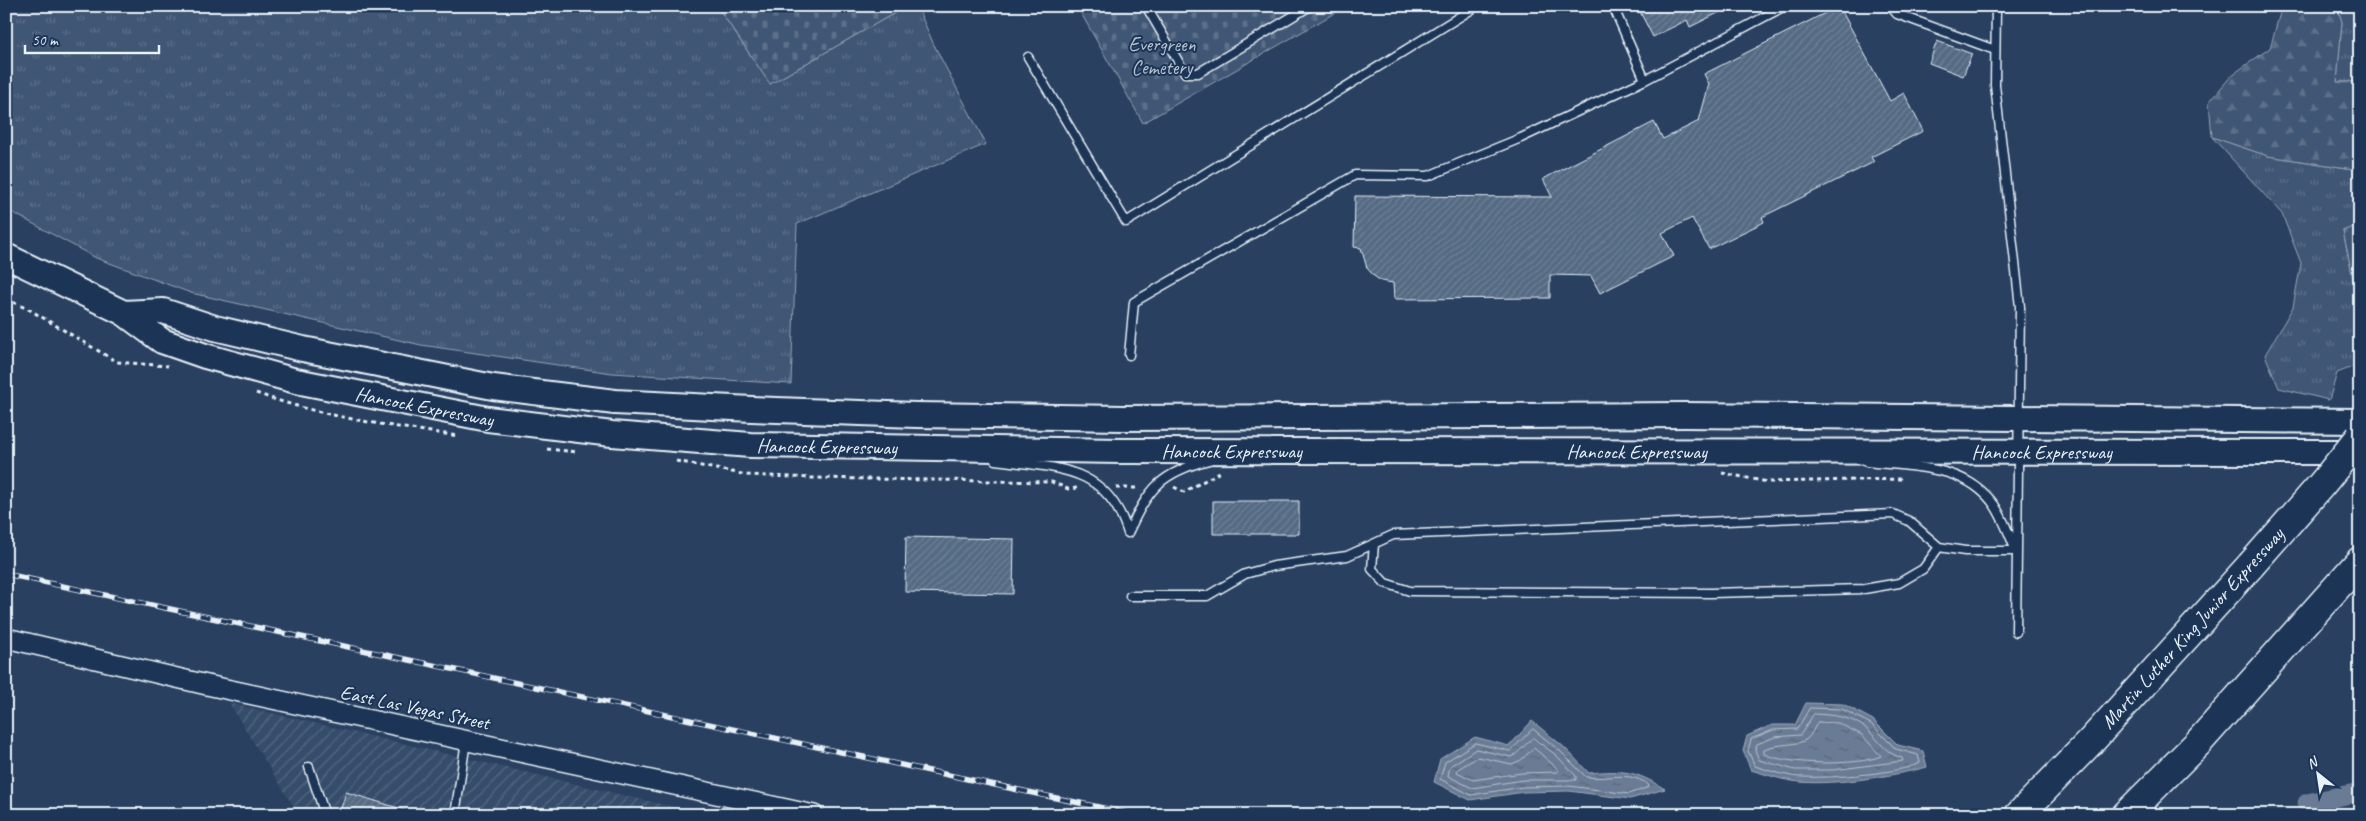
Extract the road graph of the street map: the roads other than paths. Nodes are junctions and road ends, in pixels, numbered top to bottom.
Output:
1 (1146, 6) edge
2 (1310, 6) edge
3 (1477, 6) edge
4 (1613, 6) edge
5 (1785, 6) edge
6 (1890, 6) edge
7 (1996, 6) edge
8 (1995, 50) junction
9 (1028, 57) dead end
10 (1645, 80) junction
11 (6, 256) edge
12 (124, 313) junction
13 (1129, 355) dead end
14 (2018, 419) junction
15 (2360, 421) edge
16 (2360, 437) edge
17 (911, 448) junction
18 (1255, 452) junction
19 (1773, 452) junction
20 (2018, 452) junction
21 (2360, 452) edge
22 (977, 457) dead end
23 (987, 458) dead end
24 (1849, 460) dead end
25 (1858, 462) dead end
26 (1374, 544) junction
27 (1938, 547) junction
28 (2016, 551) junction
29 (2359, 562) edge
30 (1130, 596) dead end
31 (2016, 632) dead end
32 (6, 638) edge
33 (466, 741) junction
34 (309, 767) dead end
35 (325, 815) edge
36 (455, 815) edge
37 (814, 815) edge
38 (2019, 815) edge
39 (2126, 815) edge

1 - 2 lane
3 - 9 lane
4 - 10 lane
5 - 10 lane
6 - 8 lane
7 - 8 lane
8 - 14 lane
10 - 13 lane
11 - 12 main road, Hancock Expressway
12 - 14 main road, Hancock Expressway
12 - 17 main road, Hancock Expressway
14 - 15 main road, Hancock Expressway
14 - 20 lane
16 - 38 highway, Martin Luther King Junior Expressway, bridge
17 - 18 main road, Hancock Expressway
17 - 22 lane
18 - 19 main road, Hancock Expressway
18 - 23 lane
19 - 20 main road, Hancock Expressway
19 - 24 lane
20 - 21 main road, Hancock Expressway
20 - 28 lane
25 - 28 lane
26 - 27 lane
26 - 27 lane
26 - 30 lane
27 - 28 lane
28 - 31 lane
29 - 39 highway
32 - 33 street, East Las Vegas Street
33 - 36 lane
33 - 37 street, East Las Vegas Street
34 - 35 lane

